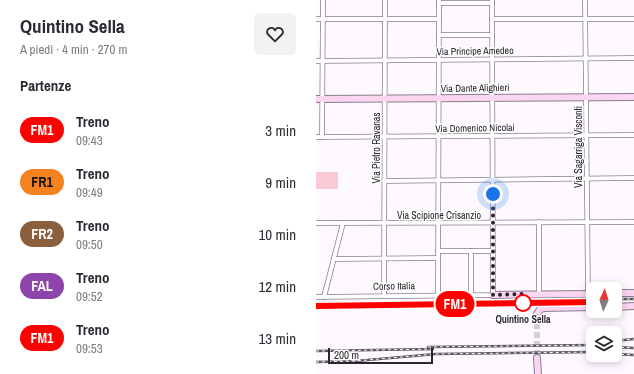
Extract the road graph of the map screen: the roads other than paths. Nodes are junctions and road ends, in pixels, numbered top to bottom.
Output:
1 (323, 0) edge
2 (385, 0) edge
3 (585, 0) edge
4 (439, 2) edge
5 (492, 2) edge
6 (316, 19) edge
7 (323, 19) junction
8 (385, 19) junction
9 (439, 19) junction
10 (492, 19) junction
11 (586, 19) junction
12 (634, 19) edge
13 (439, 35) junction
14 (492, 35) junction
15 (586, 58) junction
16 (634, 58) edge
17 (439, 59) junction
18 (492, 59) junction
19 (384, 60) junction
20 (316, 61) edge
21 (322, 61) junction
22 (586, 97) junction
23 (634, 97) edge
24 (492, 98) junction
25 (384, 99) junction
26 (439, 99) junction
27 (319, 100) edge
28 (586, 135) junction
29 (634, 135) edge
30 (439, 136) junction
31 (492, 136) junction
32 (316, 137) edge
33 (322, 137) junction
34 (384, 137) junction
35 (586, 178) junction
36 (634, 178) edge
37 (493, 179) junction
38 (384, 180) junction
39 (438, 180) junction
40 (539, 222) junction
41 (587, 222) junction
42 (634, 222) edge
43 (316, 223) edge
44 (343, 223) junction
45 (384, 223) junction
46 (439, 223) junction
47 (493, 223) junction
48 (438, 251) junction
49 (471, 251) junction
50 (493, 251) junction
51 (384, 258) junction
52 (438, 258) junction
53 (334, 259) junction
54 (590, 282) edge
55 (622, 293) edge
56 (634, 293) edge
57 (539, 294) junction
58 (586, 294) edge
59 (438, 295) junction
60 (471, 295) junction
61 (493, 295) junction
62 (384, 296) junction
63 (316, 297) edge
64 (324, 297) junction
65 (586, 307) edge
66 (622, 307) edge
67 (633, 307) edge
68 (537, 314) dead end
69 (537, 358) tunnel mouth
70 (538, 374) edge

1 - 7 street
2 - 8 street, Via Pietro Ravanas
3 - 11 street, Via Sagarriga Visconti
4 - 5 street
4 - 9 street
5 - 10 street
6 - 7 street
7 - 8 street
7 - 21 street
8 - 9 street
8 - 19 street, Via Pietro Ravanas
9 - 13 street
10 - 11 street
10 - 14 street
11 - 12 street
11 - 15 street, Via Sagarriga Visconti
13 - 14 street
13 - 17 street
14 - 18 street
15 - 16 street, Via Principe Amedeo
15 - 18 street, Via Principe Amedeo
15 - 22 street, Via Sagarriga Visconti
17 - 18 street, Via Principe Amedeo
17 - 19 street, Via Principe Amedeo
17 - 26 street
18 - 24 street
19 - 21 street, Via Principe Amedeo
19 - 25 street, Via Pietro Ravanas
20 - 21 street, Via Principe Amedeo
21 - 27 street
22 - 23 street, Via Dante Alighieri
22 - 24 street, Via Dante Alighieri
22 - 28 street, Via Sagarriga Visconti
24 - 26 street, Via Dante Alighieri
24 - 31 street
25 - 26 street, Via Dante Alighieri
25 - 27 street, Via Dante Alighieri
25 - 34 street, Via Pietro Ravanas
26 - 30 street
27 - 33 street
28 - 29 street, Via Domenico Nicolai
28 - 31 street, Via Domenico Nicolai
28 - 35 street, Via Sagarriga Visconti
30 - 31 street, Via Domenico Nicolai
30 - 34 street, Via Domenico Nicolai
30 - 39 street
31 - 37 street
32 - 33 street, Via Domenico Nicolai
33 - 34 street, Via Domenico Nicolai
34 - 38 street, Via Pietro Ravanas
35 - 36 street
35 - 37 street
35 - 41 street, Via Sagarriga Visconti
37 - 39 street
37 - 47 street
38 - 39 street
38 - 45 street, Via Pietro Ravanas
39 - 46 street
40 - 41 street, Via Scipione Crisanzio
40 - 47 street, Via Scipione Crisanzio
40 - 57 street
41 - 42 street, Via Scipione Crisanzio
41 - 54 street, Via Sagarriga Visconti
43 - 44 street, Via Scipione Crisanzio
44 - 45 street, Via Scipione Crisanzio
44 - 53 street
45 - 46 street, Via Scipione Crisanzio
45 - 51 street, Via Pietro Ravanas
46 - 47 street, Via Scipione Crisanzio
46 - 48 street
47 - 50 street
48 - 49 street
48 - 52 street
49 - 50 street
49 - 60 street
50 - 61 street
51 - 52 street
51 - 53 street
51 - 62 street, Via Pietro Ravanas
52 - 59 street
53 - 64 street
55 - 56 street
57 - 58 street, Corso Italia
57 - 61 street, Corso Italia
59 - 60 street, Corso Italia
59 - 62 street, Corso Italia
60 - 61 street, Corso Italia
62 - 64 street, Corso Italia
63 - 64 street, Corso Italia
65 - 68 street
66 - 67 street
69 - 70 street

